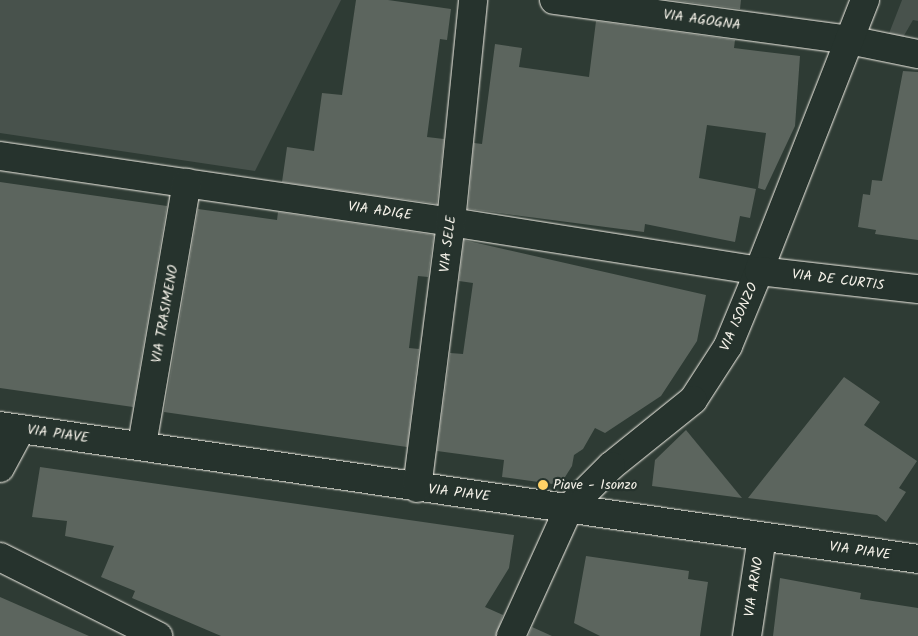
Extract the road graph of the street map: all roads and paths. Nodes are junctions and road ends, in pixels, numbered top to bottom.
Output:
1 (473, 0) edge
2 (554, 0) edge
3 (865, 0) edge
4 (849, 40) junction
5 (918, 54) edge
6 (0, 156) edge
7 (187, 183) junction
8 (451, 222) junction
9 (759, 271) junction
10 (918, 289) edge
11 (11, 427) edge
12 (142, 445) junction
13 (0, 468) edge
14 (417, 488) junction
15 (569, 508) junction
16 (762, 537) junction
17 (0, 557) edge
18 (918, 559) edge
19 (158, 636) edge
20 (511, 636) edge
21 (747, 636) edge

1 - 8 street, VIA SELE
2 - 4 street, VIA AGOGNA
3 - 4 street, VIA ISONZO
4 - 5 street, VIA AGOGNA
4 - 9 street, VIA ISONZO
6 - 7 street, VIA ADIGE
7 - 8 street, VIA ADIGE
7 - 12 street, VIA TRASIMENO
8 - 9 street, VIA ADIGE
8 - 14 street, VIA SELE
9 - 10 street, VIA DE CURTIS
9 - 15 street, VIA ISONZO
11 - 12 street, VIA PIAVE
11 - 13 street
12 - 14 street, VIA PIAVE
14 - 15 street, VIA PIAVE
15 - 16 street, VIA PIAVE
15 - 20 street, VIA ISONZO
16 - 18 street, VIA PIAVE
16 - 21 street, VIA ARNO
17 - 19 street

